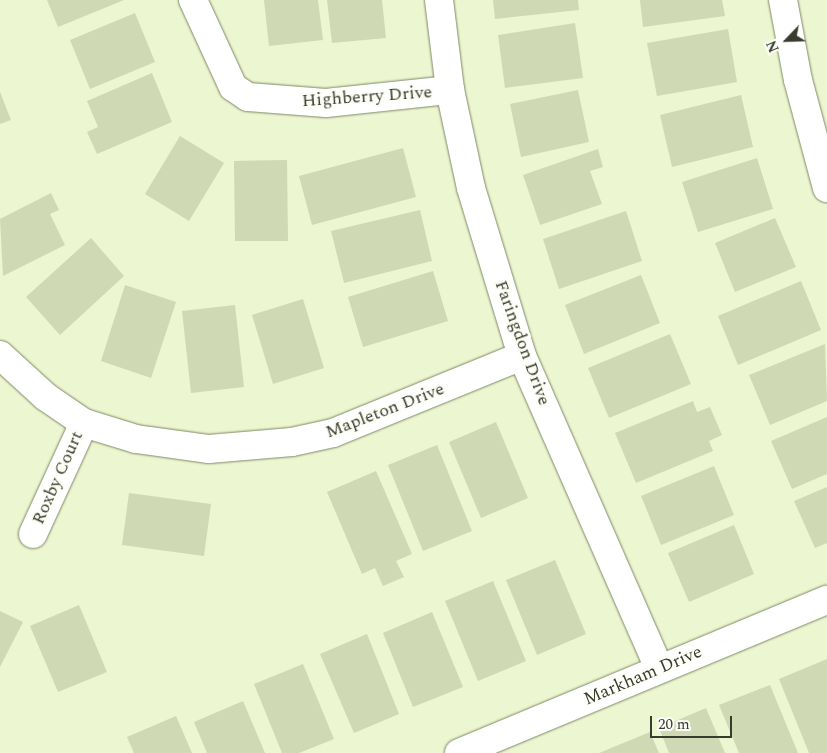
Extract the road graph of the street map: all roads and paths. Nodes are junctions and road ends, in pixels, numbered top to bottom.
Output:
1 (193, 0) edge
2 (439, 0) edge
3 (784, 0) edge
4 (450, 90) junction
5 (827, 188) edge
6 (0, 355) edge
7 (522, 356) junction
8 (84, 423) junction
9 (33, 534) dead end
10 (827, 600) edge
11 (659, 668) junction
12 (472, 750) edge

1 - 4 street, Highberry Drive
2 - 4 street, Faringdon Drive
3 - 5 street
4 - 7 street, Faringdon Drive
6 - 8 street, Mapleton Drive
7 - 8 street, Mapleton Drive
7 - 11 street, Faringdon Drive
8 - 9 street, Roxby Court
10 - 11 street, Markham Drive
11 - 12 street, Markham Drive

